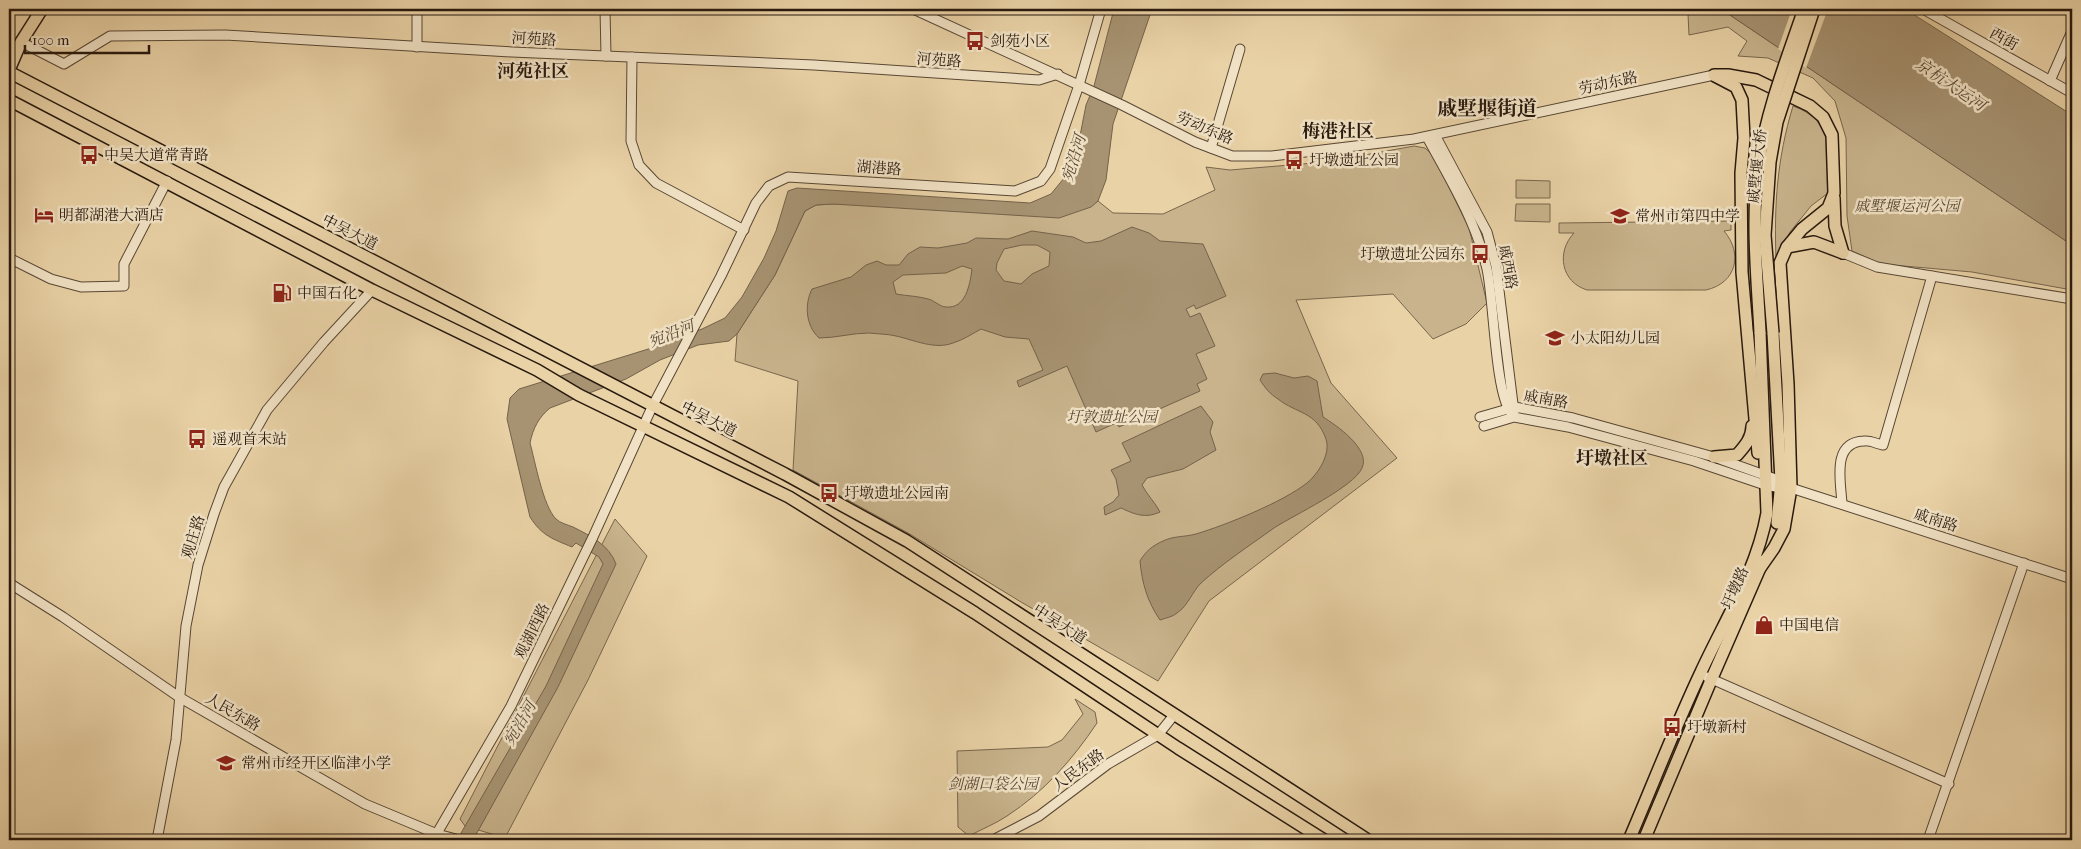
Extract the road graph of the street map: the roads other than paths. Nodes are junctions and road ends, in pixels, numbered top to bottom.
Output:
1 (42, 9) edge
2 (418, 9) edge
3 (606, 9) edge
4 (913, 9) edge
5 (1101, 9) edge
6 (1804, 9) edge
7 (1814, 9) edge
8 (1923, 9) edge
9 (2072, 31) edge
10 (21, 42) junction
11 (418, 47) junction
12 (1240, 49) dead end
13 (606, 56) junction
14 (632, 58) junction
15 (9, 71) edge
16 (1058, 74) junction
17 (1714, 75) junction
18 (2050, 81) junction
19 (1079, 85) junction
20 (2072, 93) edge
21 (9, 100) edge
22 (1431, 136) junction
23 (1210, 148) junction
24 (168, 181) junction
25 (1834, 193) junction
26 (744, 230) junction
27 (1788, 247) junction
28 (1843, 253) junction
29 (9, 258) edge
30 (1932, 276) junction
31 (372, 290) junction
32 (2072, 299) edge
33 (1760, 332) joint
34 (1761, 350) junction
35 (1752, 394) junction
36 (652, 407) junction
37 (1512, 411) junction
38 (1480, 417) dead end
39 (1484, 426) dead end
40 (643, 427) junction
41 (1714, 457) junction
42 (1764, 478) junction
43 (1785, 486) junction
44 (1842, 504) junction
45 (2024, 564) junction
46 (2072, 579) edge
47 (9, 583) edge
48 (1700, 674) junction
49 (1712, 678) junction
50 (179, 697) junction
51 (1174, 715) junction
52 (1158, 735) junction
53 (1949, 784) junction
54 (435, 837) edge
55 (157, 840) edge
56 (458, 840) edge
57 (993, 840) edge
58 (1324, 840) edge
59 (1368, 840) edge
60 (1629, 840) edge
61 (1644, 840) edge
62 (1928, 840) edge

1 - 10 main road
2 - 11 street
3 - 13 street
4 - 16 street, 劳动东路
5 - 19 street, 湖港路
6 - 33 main road, 戚墅堰大桥, bridge
7 - 43 main road, 戚墅堰大桥, bridge
8 - 18 street, 西街
9 - 18 street
10 - 11 street, 河苑路
10 - 15 main road
11 - 13 street, 河苑路
12 - 23 street
13 - 14 street, 河苑路
14 - 16 street, 河苑路
14 - 26 street
15 - 36 main road, 中吴大道
16 - 19 street, 劳动东路
17 - 22 street, 劳动东路
17 - 25 main road
17 - 35 main road
18 - 20 street, 西街
19 - 23 street, 劳动东路
19 - 26 street, 湖港路
21 - 24 main road
22 - 23 street, 劳动东路
22 - 37 street, 戚西路
24 - 29 street
24 - 31 main road
25 - 27 main road
25 - 28 main road
26 - 36 street, 湖港路
27 - 28 main road
27 - 43 main road
28 - 30 street
30 - 32 street
30 - 44 street
31 - 40 main road
31 - 50 street, 观庄路
33 - 34 main road, 圩墩路
34 - 35 main road
34 - 42 main road, 圩墩路
35 - 41 main road
35 - 42 main road
36 - 40 street
36 - 51 main road, 中吴大道
37 - 38 street, 戚南路
37 - 39 street, 戚南路
37 - 41 street, 戚南路
37 - 42 street, 戚南路
40 - 52 main road
40 - 54 street, 观湖西路
41 - 42 street, 戚南路
42 - 43 street, 戚南路
42 - 48 main road, 圩墩路
43 - 44 street, 戚南路
43 - 49 main road, 圩墩路
44 - 45 street, 戚南路
45 - 46 street, 戚南路
45 - 53 street
47 - 50 street, 人民东路
48 - 49 street
48 - 60 main road, 圩墩路
49 - 53 street
49 - 61 main road, 圩墩路
50 - 54 street, 人民东路
50 - 55 street, 观庄路
51 - 52 street, 人民东路
51 - 59 main road, 中吴大道
52 - 57 street, 人民东路
52 - 58 main road
53 - 62 street
54 - 56 street, 人民东路

